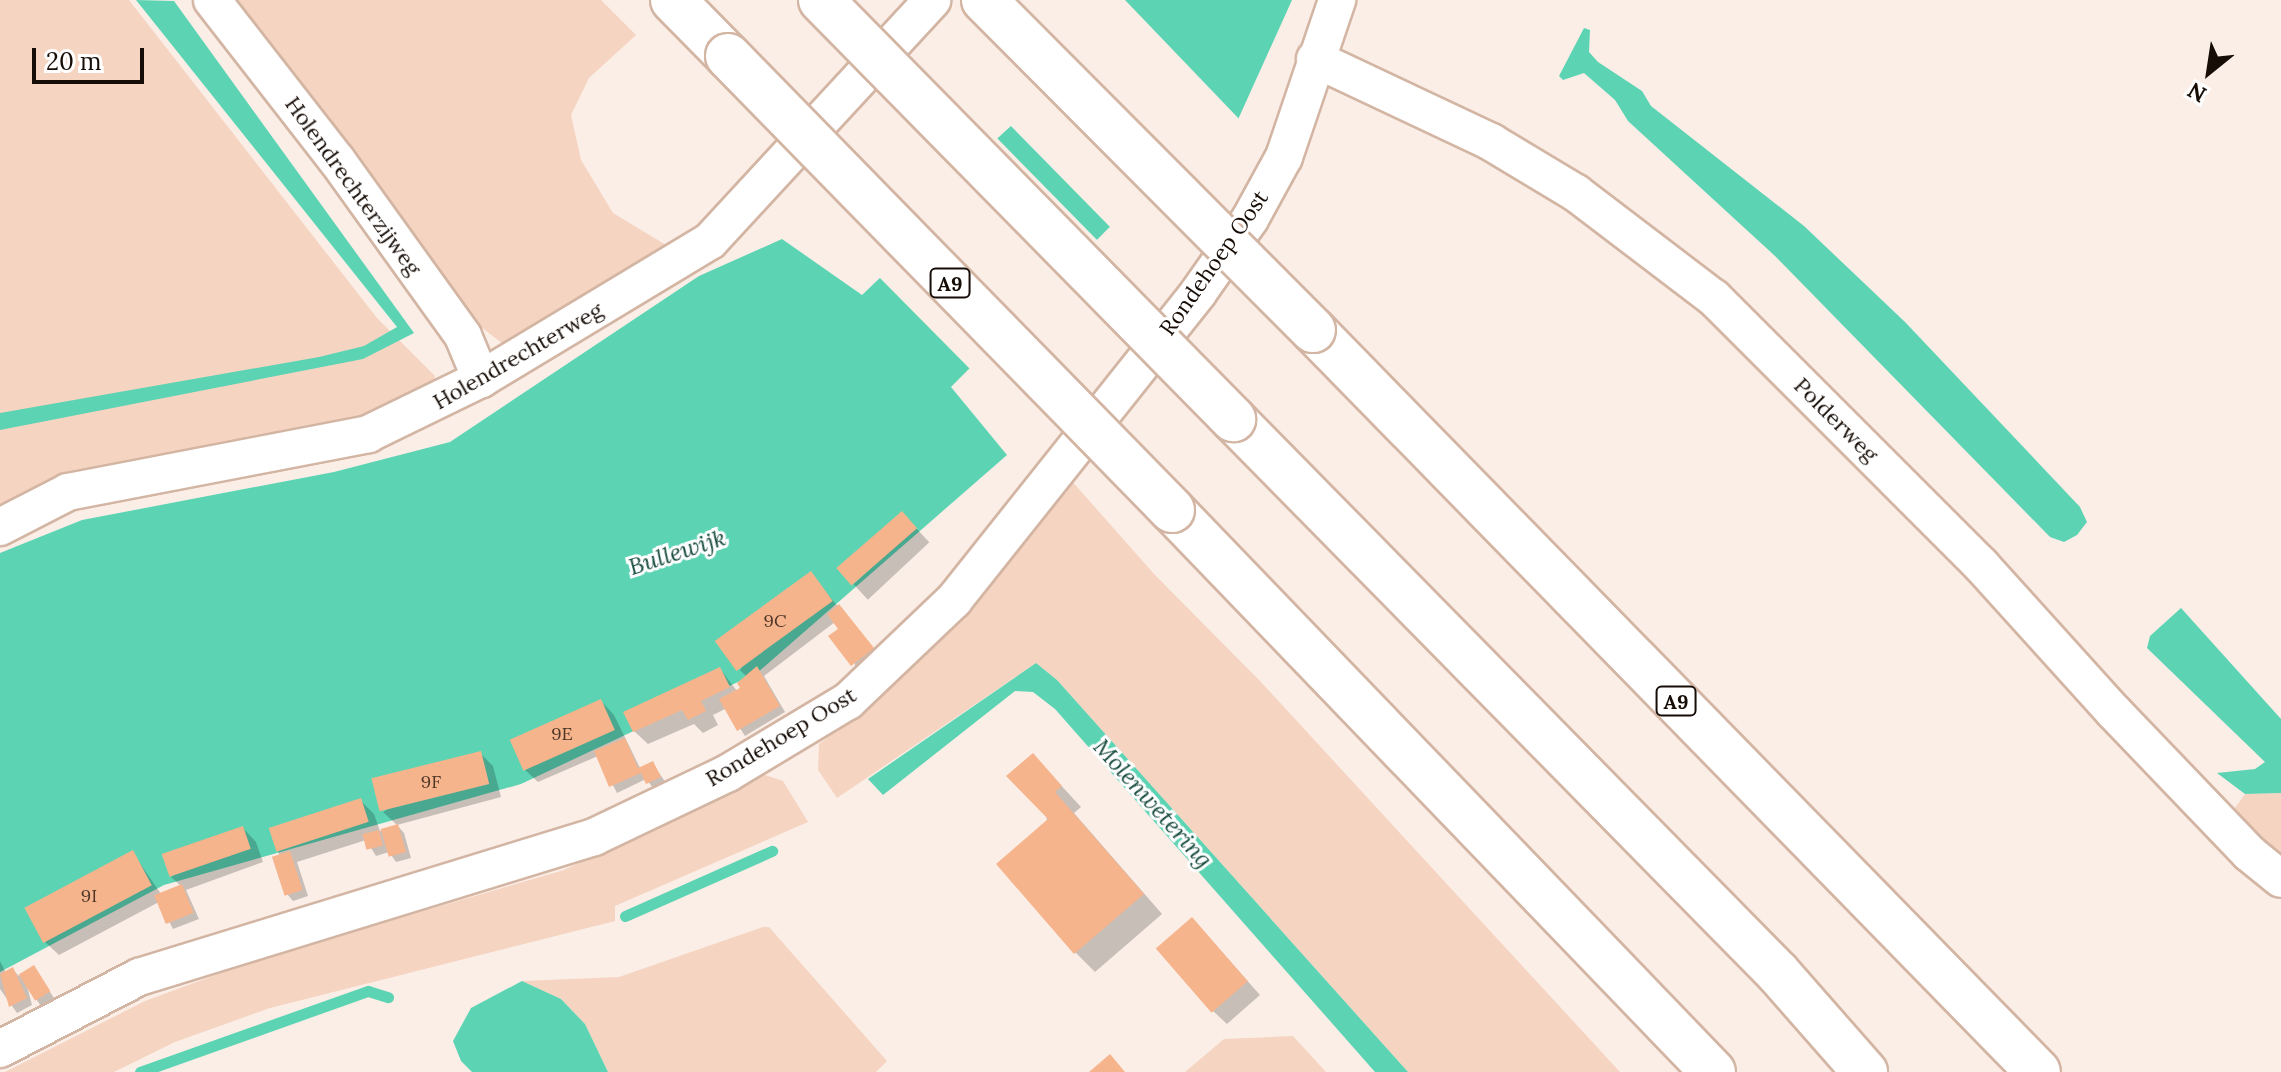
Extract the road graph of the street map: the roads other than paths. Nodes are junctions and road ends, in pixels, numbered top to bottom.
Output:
1 (212, 0) edge
2 (673, 0) edge
3 (821, 0) edge
4 (932, 0) edge
5 (984, 0) edge
6 (1337, 0) edge
7 (1315, 59) junction
8 (481, 379) junction
9 (0, 527) edge
10 (2281, 879) edge
11 (0, 1049) edge
12 (1713, 1072) edge
13 (1865, 1072) edge
14 (2038, 1072) edge

1 - 8 street, Holendrechterzijweg
2 - 12 highway, A9, bridge
3 - 13 highway, bridge
4 - 8 street, Holendrechterweg
5 - 14 highway, A9, bridge
6 - 7 street, Rondehoep Oost
7 - 10 street, Polderweg
7 - 11 street, Rondehoep Oost
8 - 9 street, Holendrechterweg

